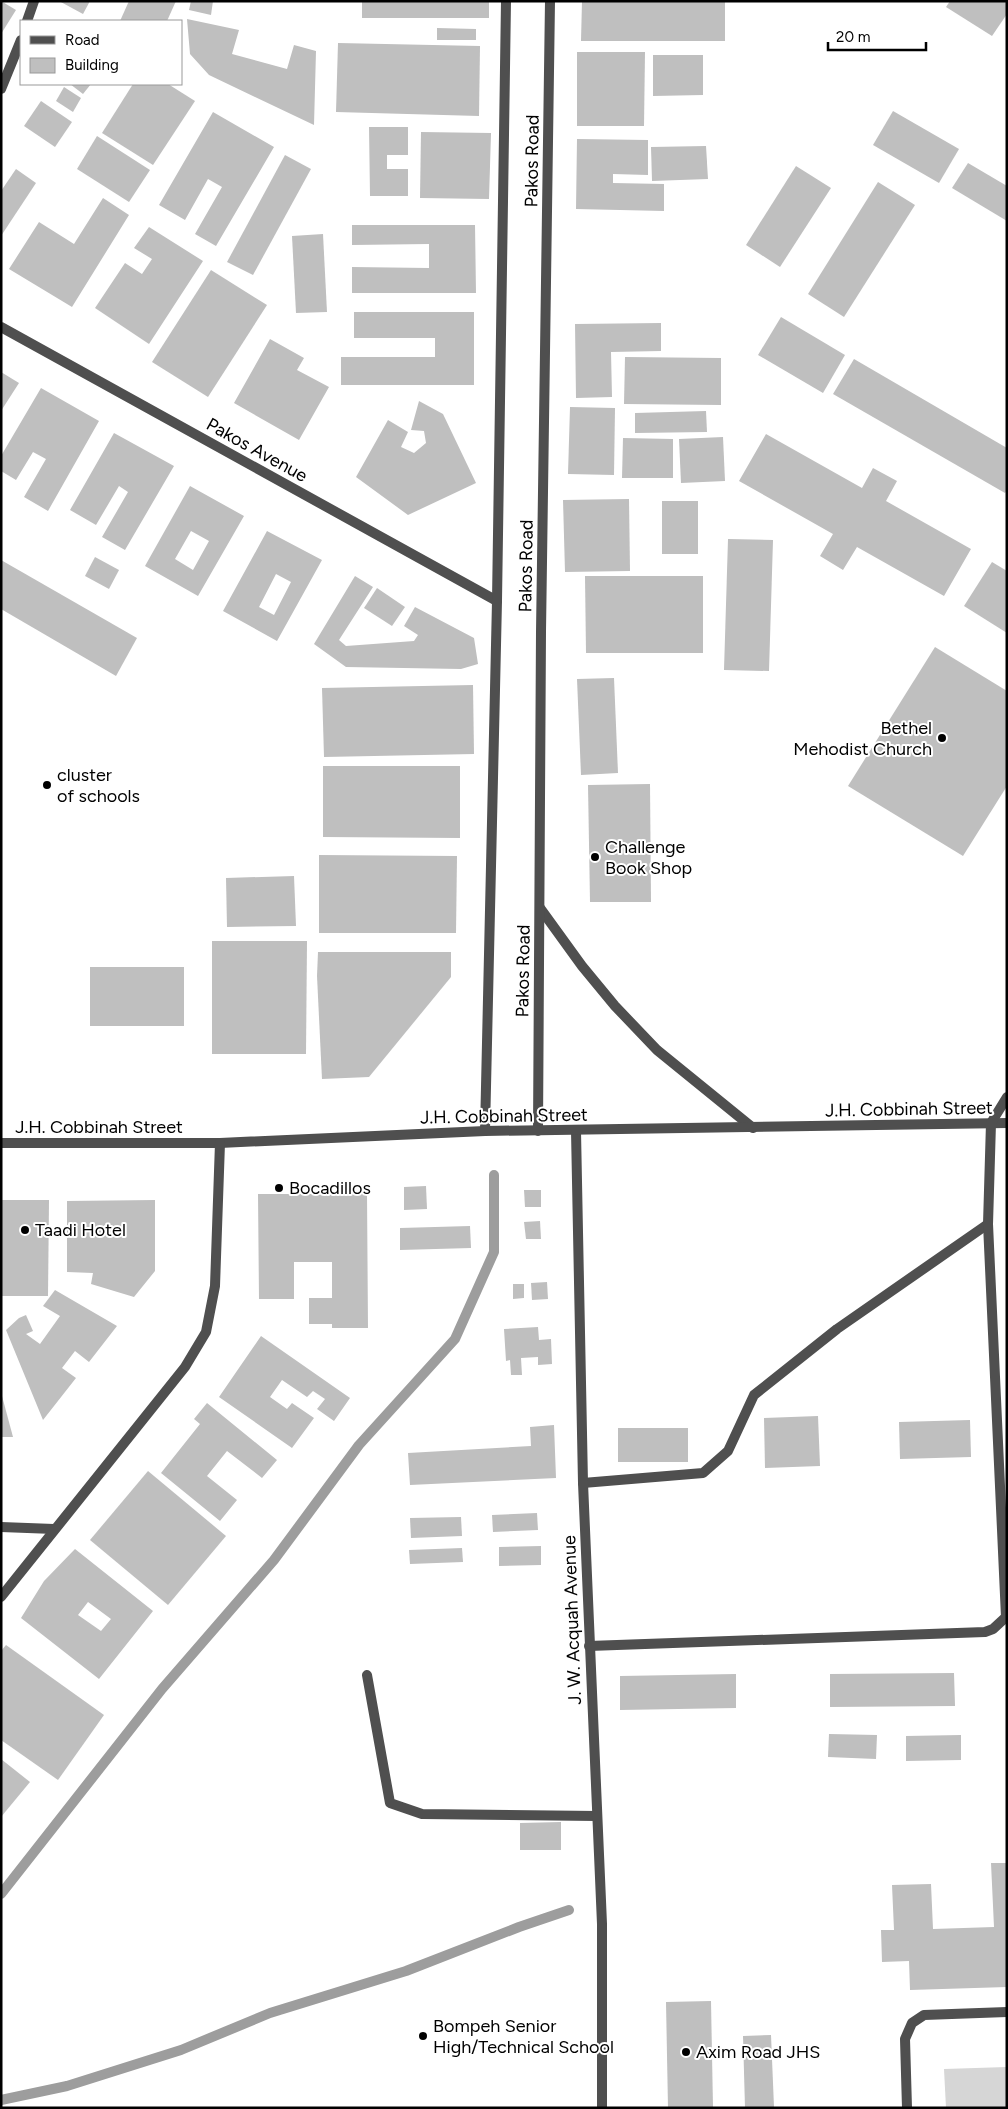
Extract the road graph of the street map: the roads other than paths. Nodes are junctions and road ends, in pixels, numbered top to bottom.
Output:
1 (34, 1) edge
2 (506, 1) edge
3 (550, 1) edge
4 (27, 20) edge
5 (20, 42) edge
6 (1, 89) edge
7 (1, 327) edge
8 (496, 601) junction
9 (540, 908) junction
10 (1007, 1097) edge
11 (1007, 1123) edge
12 (992, 1124) junction
13 (753, 1128) junction
14 (485, 1131) junction
15 (538, 1131) junction
16 (576, 1131) junction
17 (220, 1143) junction
18 (1, 1144) edge
19 (988, 1224) junction
20 (583, 1483) junction
21 (1, 1528) edge
22 (54, 1529) junction
23 (1, 1597) edge
24 (589, 1646) junction
25 (367, 1675) dead end
26 (597, 1816) junction
27 (1007, 2012) edge
28 (602, 2108) edge
29 (907, 2108) edge

1 - 4 street
2 - 8 street, Pakos Road
3 - 9 street, Pakos Road
5 - 6 street
7 - 8 street, Pakos Avenue
8 - 14 street, Pakos Road
9 - 13 street
9 - 15 street, Pakos Road
10 - 12 street
11 - 12 street, J.H. Cobbinah Street
12 - 13 street, J.H. Cobbinah Street
12 - 19 street
13 - 16 street, J.H. Cobbinah Street
14 - 15 street, J.H. Cobbinah Street
14 - 17 street, J.H. Cobbinah Street
15 - 16 street, J.H. Cobbinah Street
16 - 20 street, J. W. Acquah Avenue
17 - 18 street, J.H. Cobbinah Street
17 - 22 street
19 - 20 street
19 - 24 street
20 - 24 street, J. W. Acquah Avenue
21 - 22 street
22 - 23 street
24 - 26 street, J. W. Acquah Avenue
25 - 26 street
26 - 28 street, J. W. Acquah Avenue
27 - 29 street

